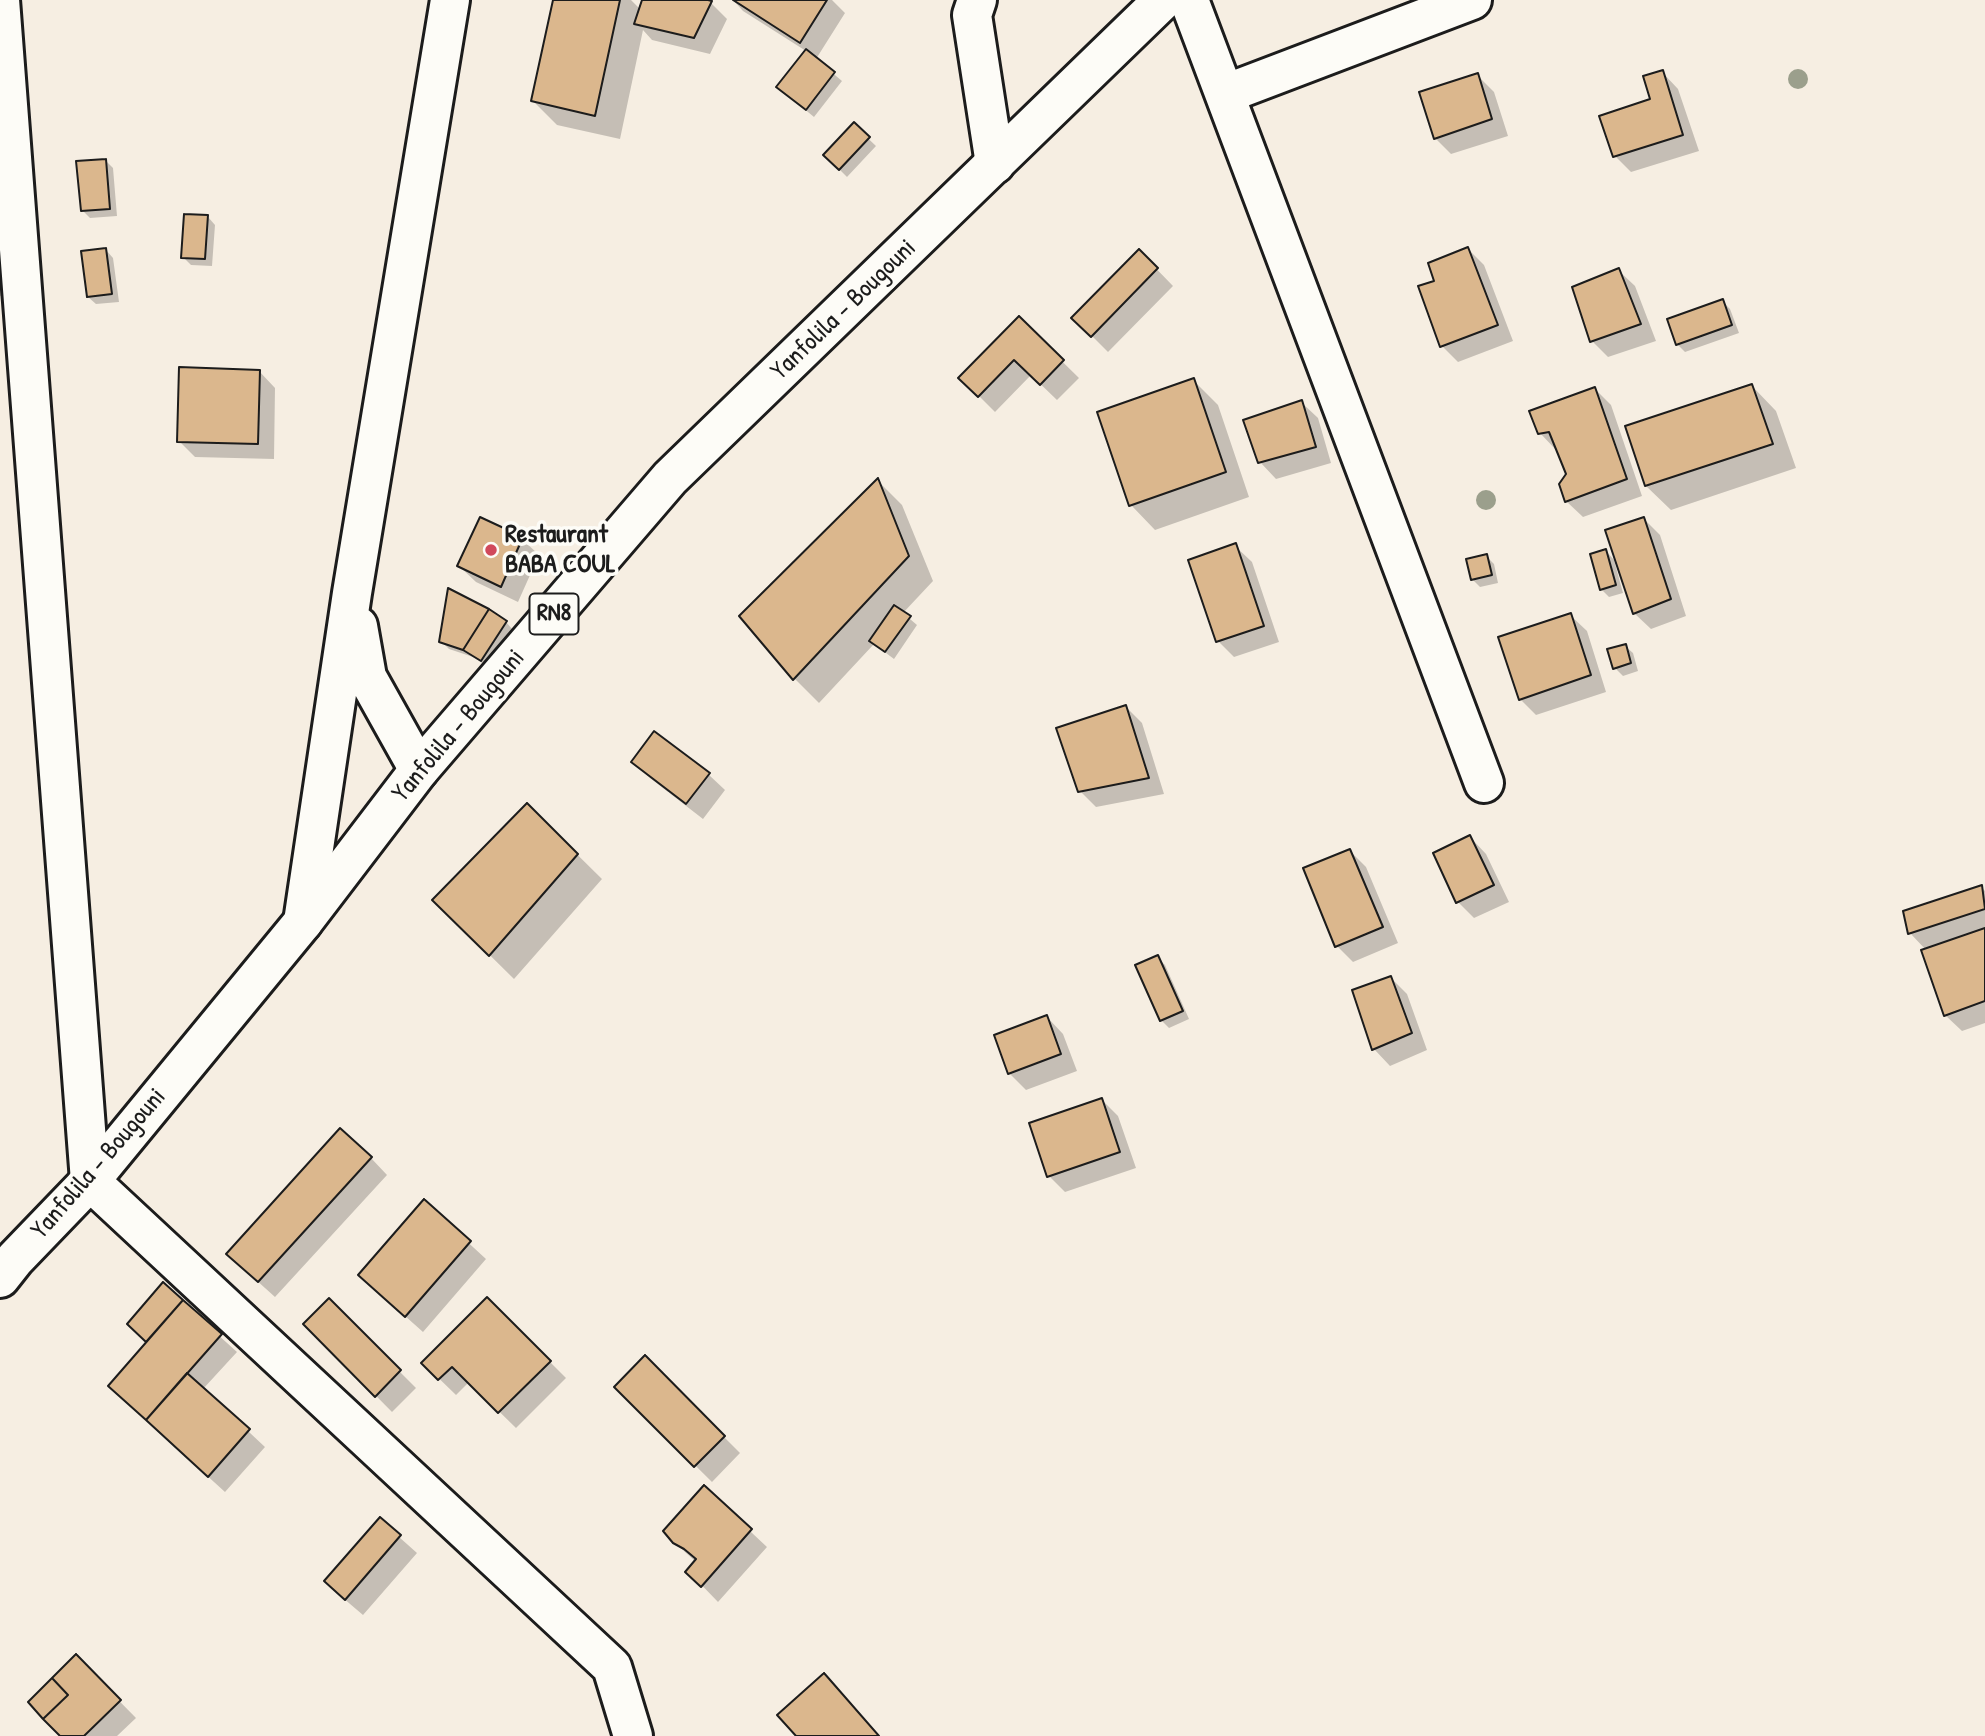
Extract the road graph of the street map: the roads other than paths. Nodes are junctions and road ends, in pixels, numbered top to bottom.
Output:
1 (1, 0) edge
2 (450, 0) edge
3 (977, 0) edge
4 (1163, 0) edge
5 (1189, 0) edge
6 (1472, 0) edge
7 (1225, 94) junction
8 (995, 164) junction
9 (352, 593) junction
10 (419, 770) junction
11 (1484, 783) dead end
12 (303, 922) junction
13 (90, 1181) junction
14 (5, 1264) edge
15 (633, 1736) edge

1 - 13 street
2 - 9 street
3 - 8 street
4 - 8 street, Yanfolila - Bougouni / RN8
5 - 7 street
6 - 7 street
7 - 11 street
8 - 10 street, Yanfolila - Bougouni / RN8
9 - 10 street
9 - 12 street
10 - 12 street, Yanfolila - Bougouni / RN8
12 - 13 street, Yanfolila - Bougouni / RN8
13 - 14 street, Yanfolila - Bougouni / RN8
13 - 15 street

